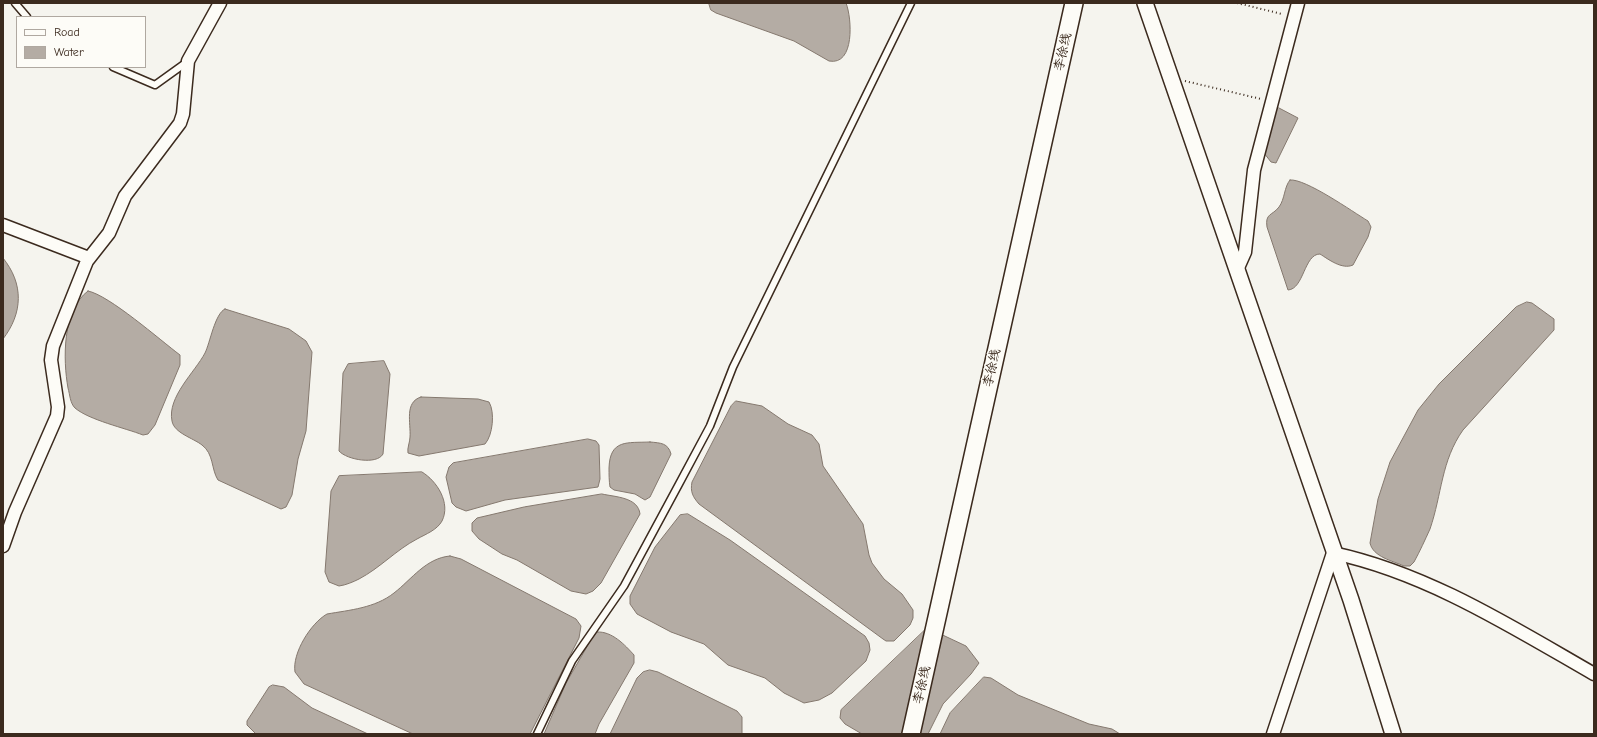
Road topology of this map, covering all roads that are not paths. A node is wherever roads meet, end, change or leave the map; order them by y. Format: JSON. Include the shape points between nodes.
{"nodes":[{"id":1,"x":14,"y":3,"type":"edge"},
{"id":2,"x":220,"y":3,"type":"edge"},
{"id":3,"x":911,"y":3,"type":"edge"},
{"id":4,"x":1074,"y":3,"type":"edge"},
{"id":5,"x":1145,"y":3,"type":"edge"},
{"id":6,"x":1298,"y":3,"type":"edge"},
{"id":7,"x":26,"y":16,"type":"edge"},
{"id":8,"x":188,"y":61,"type":"junction"},
{"id":9,"x":115,"y":68,"type":"edge"},
{"id":10,"x":3,"y":225,"type":"edge"},
{"id":11,"x":89,"y":258,"type":"junction"},
{"id":12,"x":1238,"y":270,"type":"junction"},
{"id":13,"x":3,"y":546,"type":"edge"},
{"id":14,"x":1333,"y":553,"type":"junction"},
{"id":15,"x":1594,"y":674,"type":"edge"},
{"id":16,"x":537,"y":734,"type":"edge"},
{"id":17,"x":911,"y":734,"type":"edge"},
{"id":18,"x":1273,"y":734,"type":"edge"},
{"id":19,"x":1393,"y":734,"type":"edge"}],
"edges":[{"from":1,"to":7,"type":"lane"},
{"from":2,"to":8,"type":"street"},
{"from":3,"to":16,"type":"lane","via":[[733,367],[710,426],[624,586],[572,661]]},
{"from":4,"to":17,"type":"main road","name":"李徐线"},
{"from":5,"to":12,"type":"street"},
{"from":6,"to":12,"type":"street","via":[[1254,170],[1245,252]]},
{"from":8,"to":9,"type":"lane","via":[[156,85]]},
{"from":8,"to":11,"type":"street","via":[[180,123],[124,196],[109,233]]},
{"from":10,"to":11,"type":"street"},
{"from":11,"to":13,"type":"street","via":[[53,346],[51,360],[58,407],[56,416]]},
{"from":12,"to":14,"type":"street"},
{"from":14,"to":15,"type":"street","via":[[1372,563],[1432,587]]},
{"from":14,"to":18,"type":"street"},
{"from":14,"to":19,"type":"street"}]}
